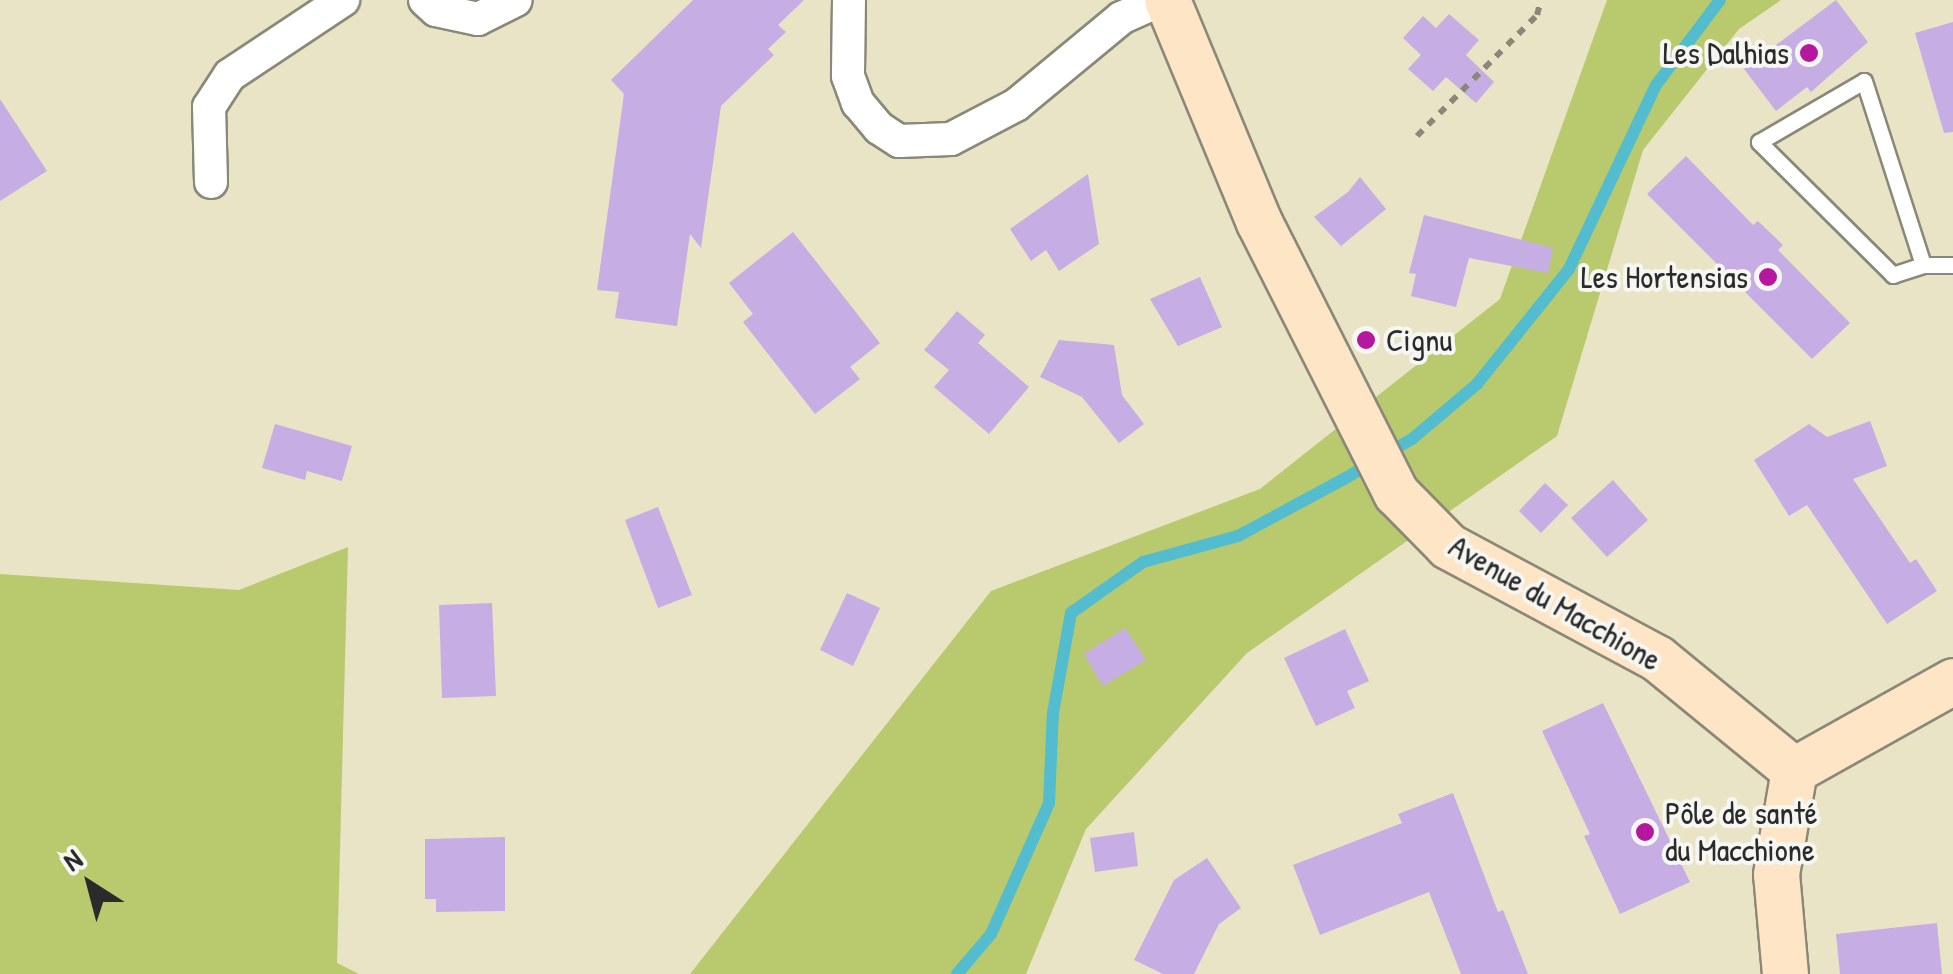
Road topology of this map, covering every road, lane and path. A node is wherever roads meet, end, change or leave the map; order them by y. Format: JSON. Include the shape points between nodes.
{"nodes":[{"id":1,"x":343,"y":0,"type":"edge"},
{"id":2,"x":425,"y":0,"type":"edge"},
{"id":3,"x":516,"y":0,"type":"edge"},
{"id":4,"x":850,"y":0,"type":"edge"},
{"id":5,"x":1164,"y":0,"type":"edge"},
{"id":6,"x":1541,"y":0,"type":"edge"},
{"id":7,"x":1416,"y":136,"type":"dead end"},
{"id":8,"x":212,"y":182,"type":"dead end"},
{"id":9,"x":1924,"y":265,"type":"junction"},
{"id":10,"x":1953,"y":265,"type":"edge"},
{"id":11,"x":1953,"y":681,"type":"edge"},
{"id":12,"x":1794,"y":770,"type":"junction"},
{"id":13,"x":1785,"y":974,"type":"edge"}],
"edges":[{"from":1,"to":8,"type":"street","via":[[230,76],[209,106]]},
{"from":2,"to":3,"type":"street","via":[[436,10],[478,19]]},
{"from":4,"to":5,"type":"street","via":[[848,76],[858,103],[898,141],[951,139],[1016,105],[1121,18]]},
{"from":5,"to":12,"type":"main road","name":"Avenue du Macchione","via":[[1258,222],[1396,493],[1448,546],[1657,658]]},
{"from":6,"to":7,"type":"path","via":[[1537,15]]},
{"from":9,"to":9,"type":"lane","via":[[1864,81],[1760,142],[1894,275]]},
{"from":9,"to":10,"type":"lane"},
{"from":11,"to":12,"type":"main road"},
{"from":12,"to":13,"type":"main road","via":[[1776,874]]}]}
